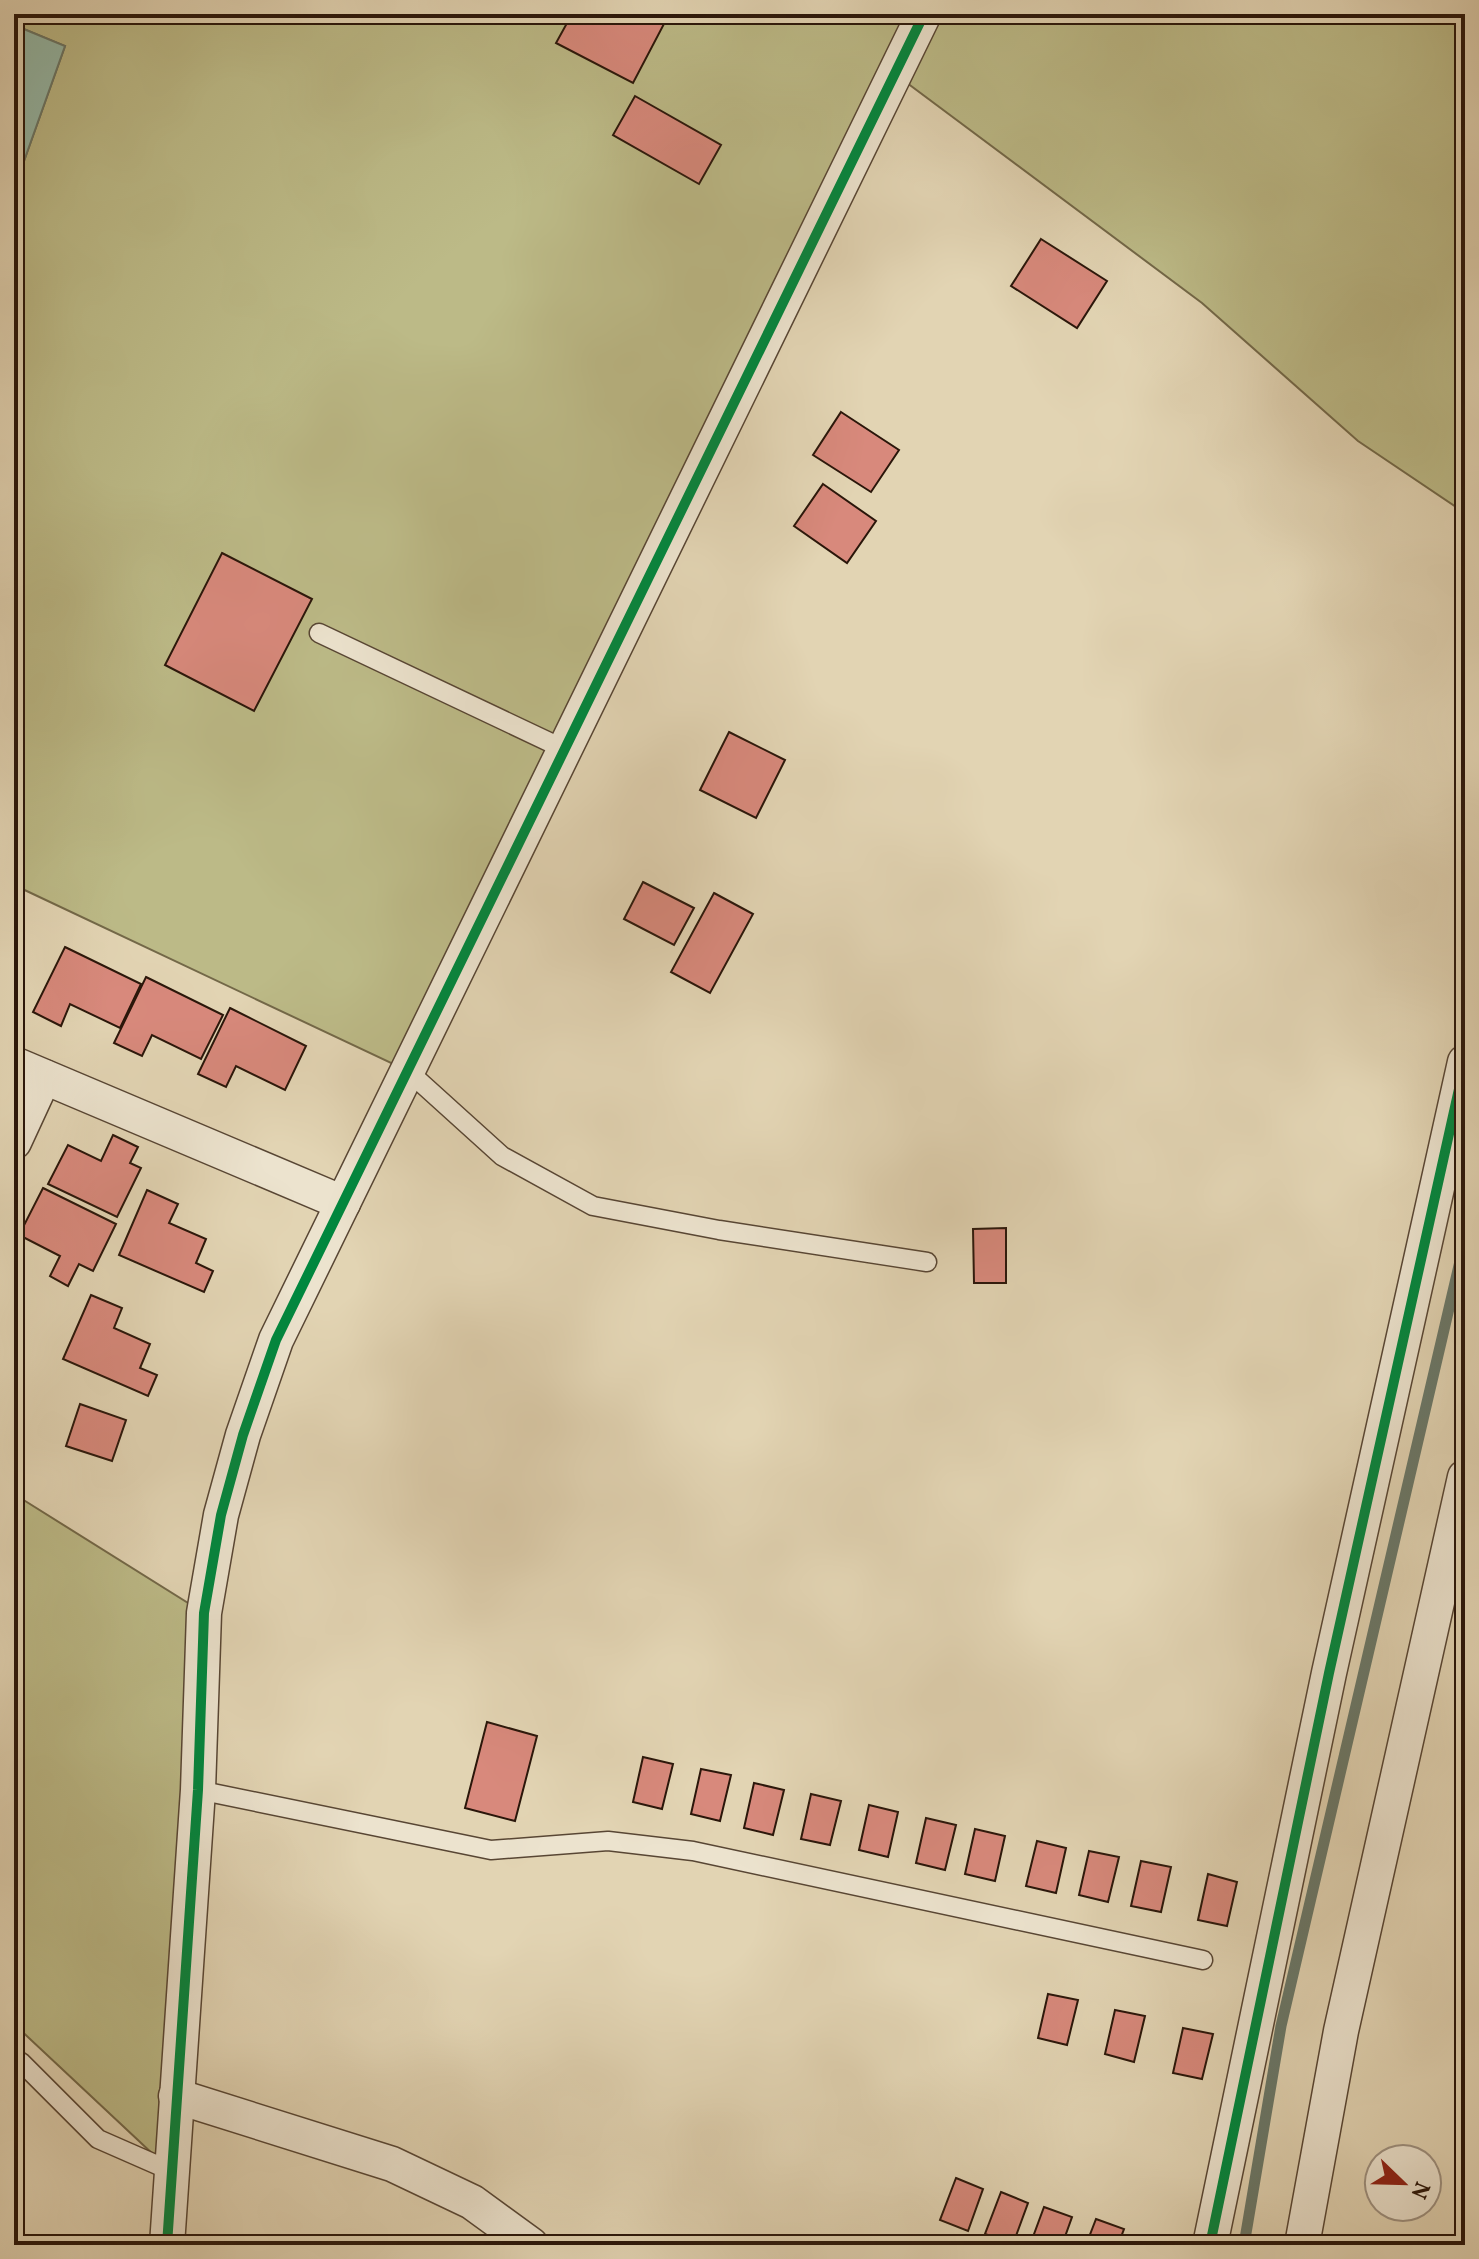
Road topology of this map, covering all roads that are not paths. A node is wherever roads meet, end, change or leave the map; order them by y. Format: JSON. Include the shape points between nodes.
{"nodes":[{"id":1,"x":924,"y":14,"type":"edge"},
{"id":2,"x":319,"y":633,"type":"dead end"},
{"id":3,"x":566,"y":750,"type":"junction"},
{"id":4,"x":1465,"y":1062,"type":"edge"},
{"id":5,"x":29,"y":1071,"type":"edge"},
{"id":6,"x":408,"y":1071,"type":"junction"},
{"id":7,"x":14,"y":1142,"type":"edge"},
{"id":8,"x":343,"y":1203,"type":"junction"},
{"id":9,"x":927,"y":1262,"type":"dead end"},
{"id":10,"x":1465,"y":1477,"type":"edge"},
{"id":11,"x":198,"y":1790,"type":"junction"},
{"id":12,"x":1203,"y":1960,"type":"dead end"},
{"id":13,"x":14,"y":2069,"type":"edge"},
{"id":14,"x":176,"y":2096,"type":"junction"},
{"id":15,"x":171,"y":2171,"type":"junction"},
{"id":16,"x":167,"y":2245,"type":"edge"},
{"id":17,"x":531,"y":2245,"type":"edge"},
{"id":18,"x":1210,"y":2245,"type":"edge"},
{"id":19,"x":1302,"y":2245,"type":"edge"}],
"edges":[{"from":1,"to":3,"type":"street"},
{"from":2,"to":3,"type":"lane"},
{"from":3,"to":6,"type":"street"},
{"from":4,"to":18,"type":"street"},
{"from":5,"to":7,"type":"street"},
{"from":5,"to":8,"type":"street"},
{"from":6,"to":8,"type":"street"},
{"from":6,"to":9,"type":"lane","via":[[502,1156],[593,1206]]},
{"from":8,"to":11,"type":"street","via":[[276,1340],[221,1515],[204,1613]]},
{"from":10,"to":19,"type":"street","via":[[1341,2031]]},
{"from":11,"to":12,"type":"lane","via":[[491,1850],[608,1841],[693,1851]]},
{"from":11,"to":14,"type":"street"},
{"from":13,"to":15,"type":"lane","via":[[21,2062],[98,2139]]},
{"from":14,"to":15,"type":"street"},
{"from":14,"to":17,"type":"street","via":[[404,2169],[472,2202]]},
{"from":15,"to":16,"type":"street"}]}
